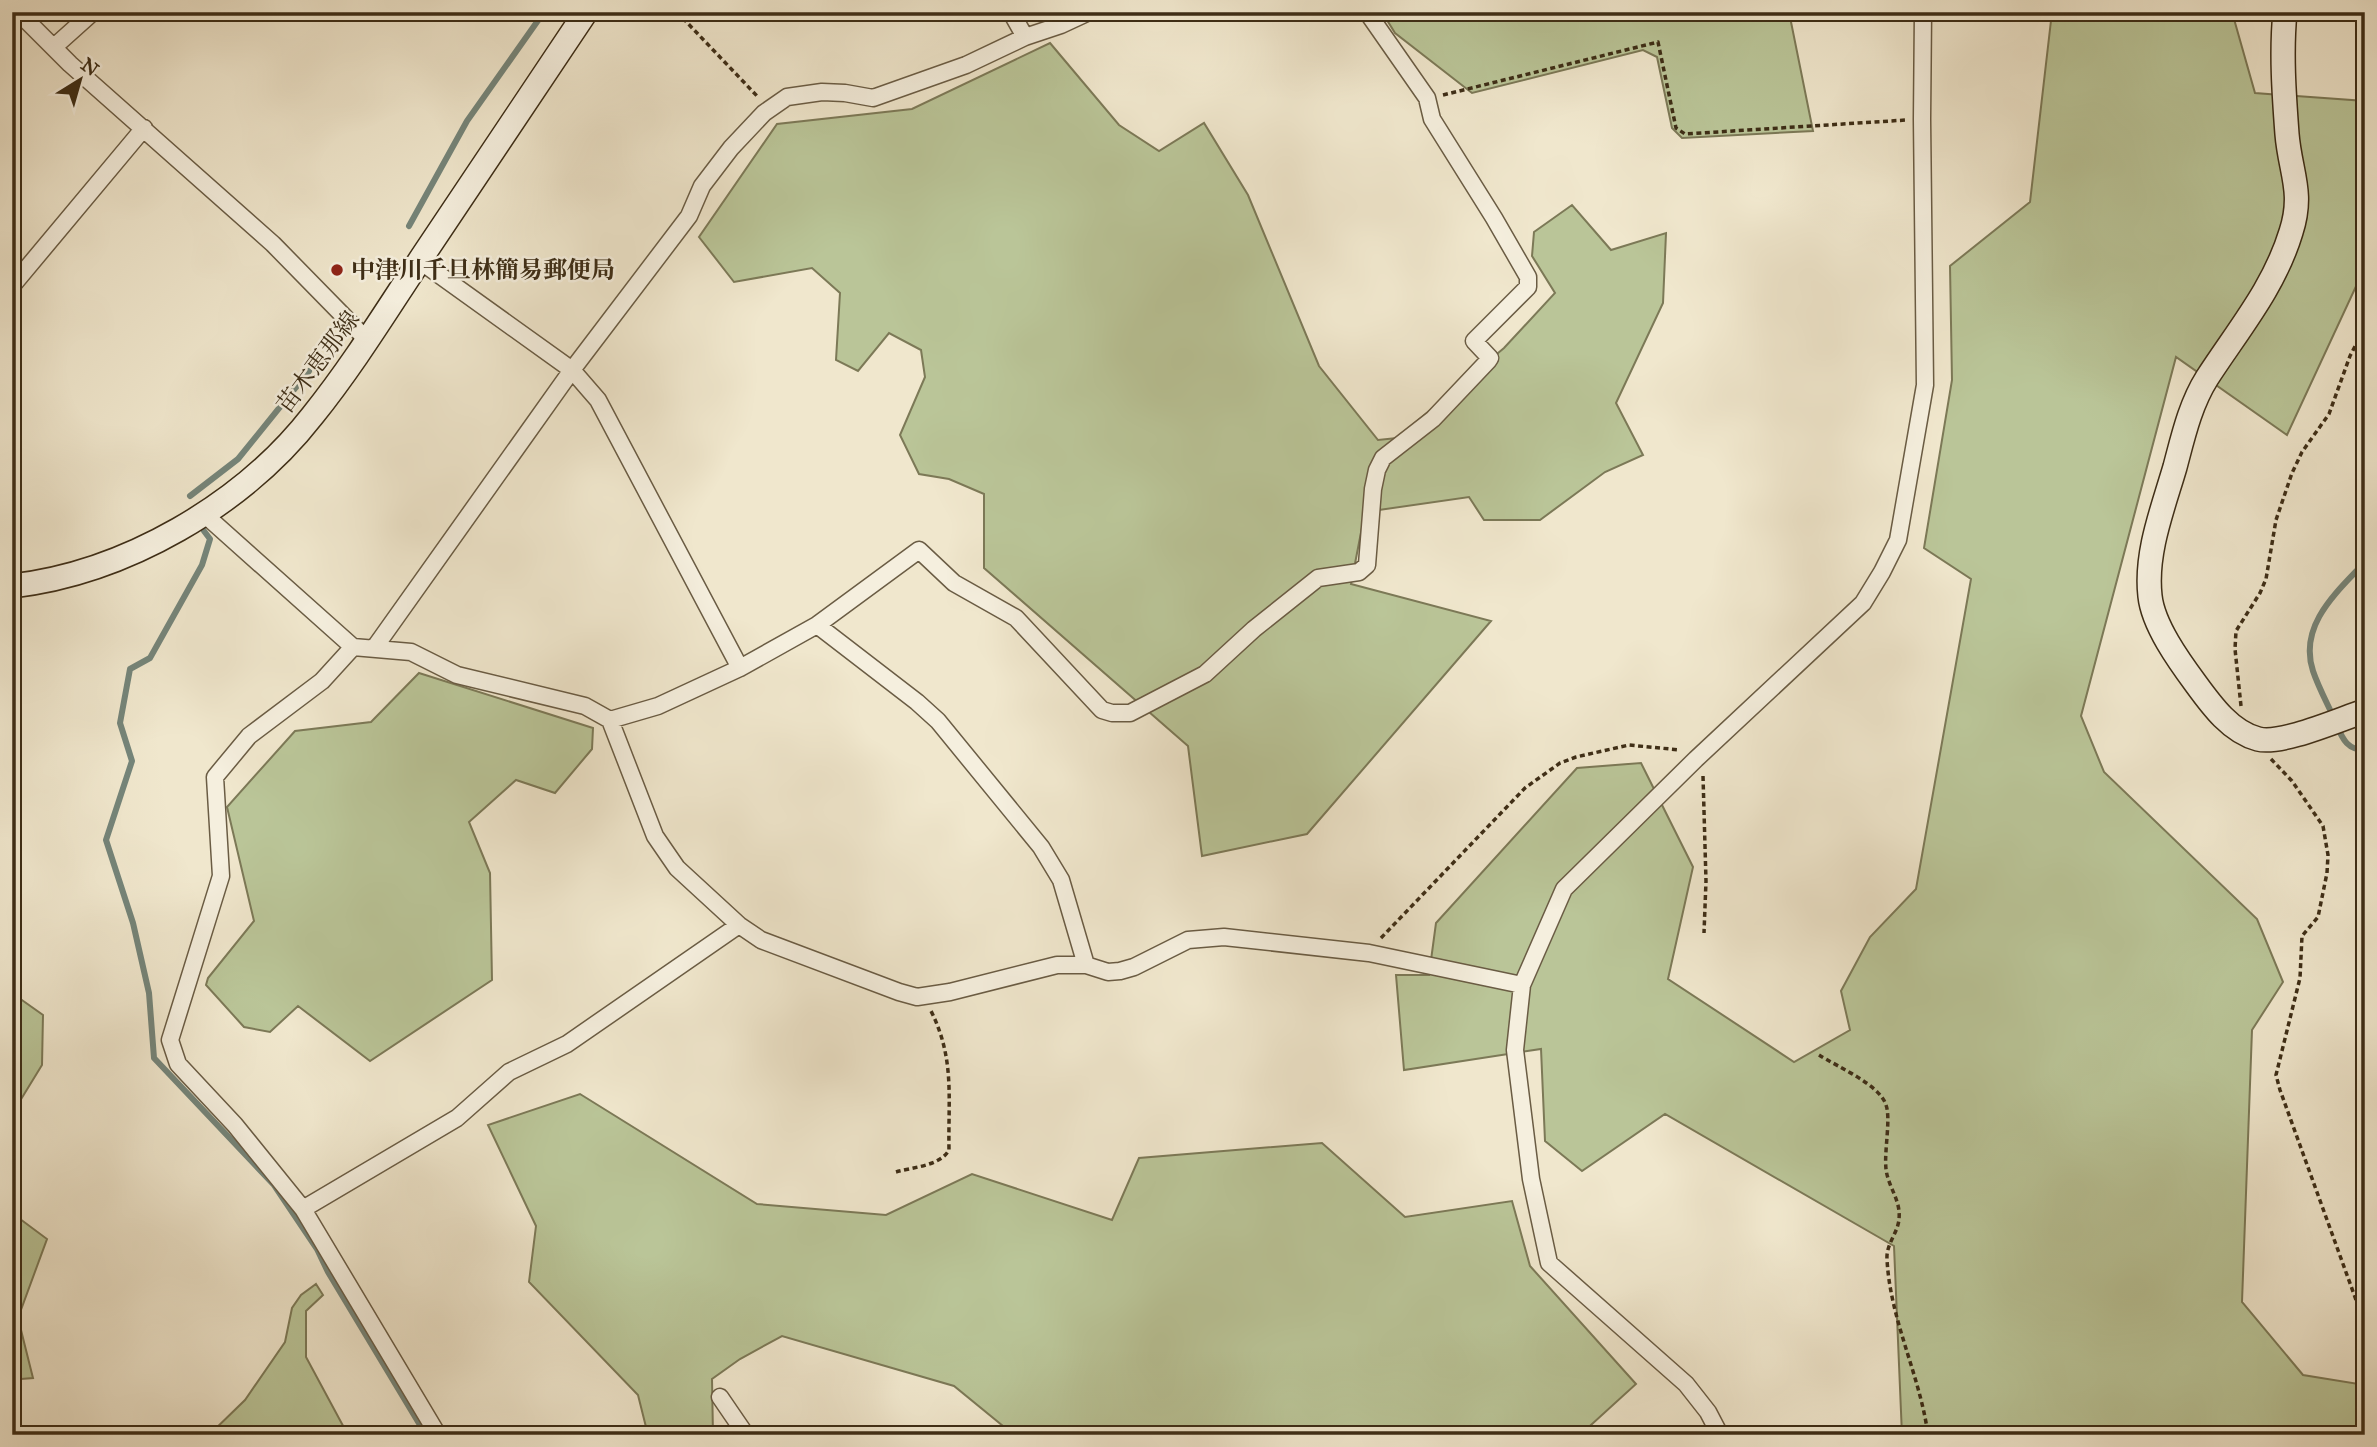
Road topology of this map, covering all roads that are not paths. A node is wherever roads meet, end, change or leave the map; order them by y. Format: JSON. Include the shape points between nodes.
{"nodes":[{"id":1,"x":18,"y":12,"type":"edge"},
{"id":2,"x":93,"y":12,"type":"edge"},
{"id":3,"x":586,"y":12,"type":"edge"},
{"id":4,"x":1011,"y":12,"type":"edge"},
{"id":5,"x":1089,"y":12,"type":"edge"},
{"id":6,"x":1367,"y":12,"type":"edge"},
{"id":7,"x":1923,"y":12,"type":"edge"},
{"id":8,"x":2285,"y":12,"type":"edge"},
{"id":9,"x":1025,"y":37,"type":"junction"},
{"id":10,"x":54,"y":47,"type":"junction"},
{"id":11,"x":144,"y":128,"type":"junction"},
{"id":12,"x":420,"y":261,"type":"junction"},
{"id":13,"x":12,"y":286,"type":"edge"},
{"id":14,"x":368,"y":341,"type":"junction"},
{"id":15,"x":572,"y":370,"type":"junction"},
{"id":16,"x":204,"y":514,"type":"junction"},
{"id":17,"x":12,"y":586,"type":"edge"},
{"id":18,"x":817,"y":625,"type":"junction"},
{"id":19,"x":353,"y":647,"type":"junction"},
{"id":20,"x":375,"y":647,"type":"junction"},
{"id":21,"x":740,"y":668,"type":"junction"},
{"id":22,"x":2365,"y":711,"type":"edge"},
{"id":23,"x":610,"y":720,"type":"junction"},
{"id":24,"x":740,"y":925,"type":"junction"},
{"id":25,"x":1086,"y":965,"type":"junction"},
{"id":26,"x":1522,"y":985,"type":"junction"},
{"id":27,"x":303,"y":1209,"type":"junction"},
{"id":28,"x":720,"y":1397,"type":"dead end"},
{"id":29,"x":438,"y":1435,"type":"edge"},
{"id":30,"x":746,"y":1435,"type":"edge"},
{"id":31,"x":1720,"y":1435,"type":"edge"}],
"edges":[{"from":1,"to":10,"type":"street"},
{"from":2,"to":10,"type":"street"},
{"from":3,"to":12,"type":"street","name":"苗木恵那線"},
{"from":4,"to":9,"type":"street"},
{"from":5,"to":9,"type":"street"},
{"from":6,"to":18,"type":"street","via":[[1427,98],[1433,119],[1528,277],[1528,287],[1474,341],[1488,361],[1433,419],[1383,458],[1373,489],[1364,569],[1318,578],[1205,674],[1121,714],[1102,710],[1016,618],[954,583],[919,550]]},
{"from":7,"to":26,"type":"street","via":[[1925,385],[1898,540],[1863,603],[1564,889]]},
{"from":8,"to":22,"type":"street","via":[[2287,136],[2298,195],[2291,232],[2262,298],[2206,380],[2190,414],[2158,526],[2150,566],[2150,598],[2162,632],[2214,709],[2266,737]]},
{"from":9,"to":15,"type":"street","via":[[966,65],[873,98],[822,92],[787,97],[768,110],[709,176],[689,216]]},
{"from":10,"to":11,"type":"street"},
{"from":11,"to":13,"type":"street"},
{"from":11,"to":14,"type":"street","via":[[273,244]]},
{"from":12,"to":14,"type":"street","name":"苗木恵那線"},
{"from":12,"to":15,"type":"street"},
{"from":14,"to":16,"type":"street","name":"苗木恵那線","via":[[285,447]]},
{"from":15,"to":20,"type":"street"},
{"from":15,"to":21,"type":"street","via":[[598,400]]},
{"from":16,"to":17,"type":"street","name":"苗木恵那線","via":[[123,558],[47,582]]},
{"from":16,"to":19,"type":"street"},
{"from":18,"to":21,"type":"street"},
{"from":18,"to":25,"type":"street","via":[[938,721],[1041,847],[1060,880]]},
{"from":19,"to":20,"type":"street"},
{"from":19,"to":27,"type":"street","via":[[322,681],[250,736],[215,776],[221,876],[170,1040],[178,1064]]},
{"from":20,"to":23,"type":"street","via":[[411,652],[457,674],[585,706]]},
{"from":21,"to":23,"type":"street","via":[[658,706]]},
{"from":23,"to":24,"type":"street","via":[[655,836],[677,867]]},
{"from":24,"to":25,"type":"street","via":[[761,940],[917,997],[1057,965]]},
{"from":24,"to":27,"type":"street","via":[[567,1044],[509,1072],[457,1118]]},
{"from":25,"to":26,"type":"street","via":[[1120,971],[1188,940],[1224,937],[1369,953]]},
{"from":26,"to":31,"type":"street","via":[[1515,1050],[1531,1180],[1549,1263],[1686,1384]]},
{"from":27,"to":29,"type":"street"},
{"from":28,"to":30,"type":"street"}]}
